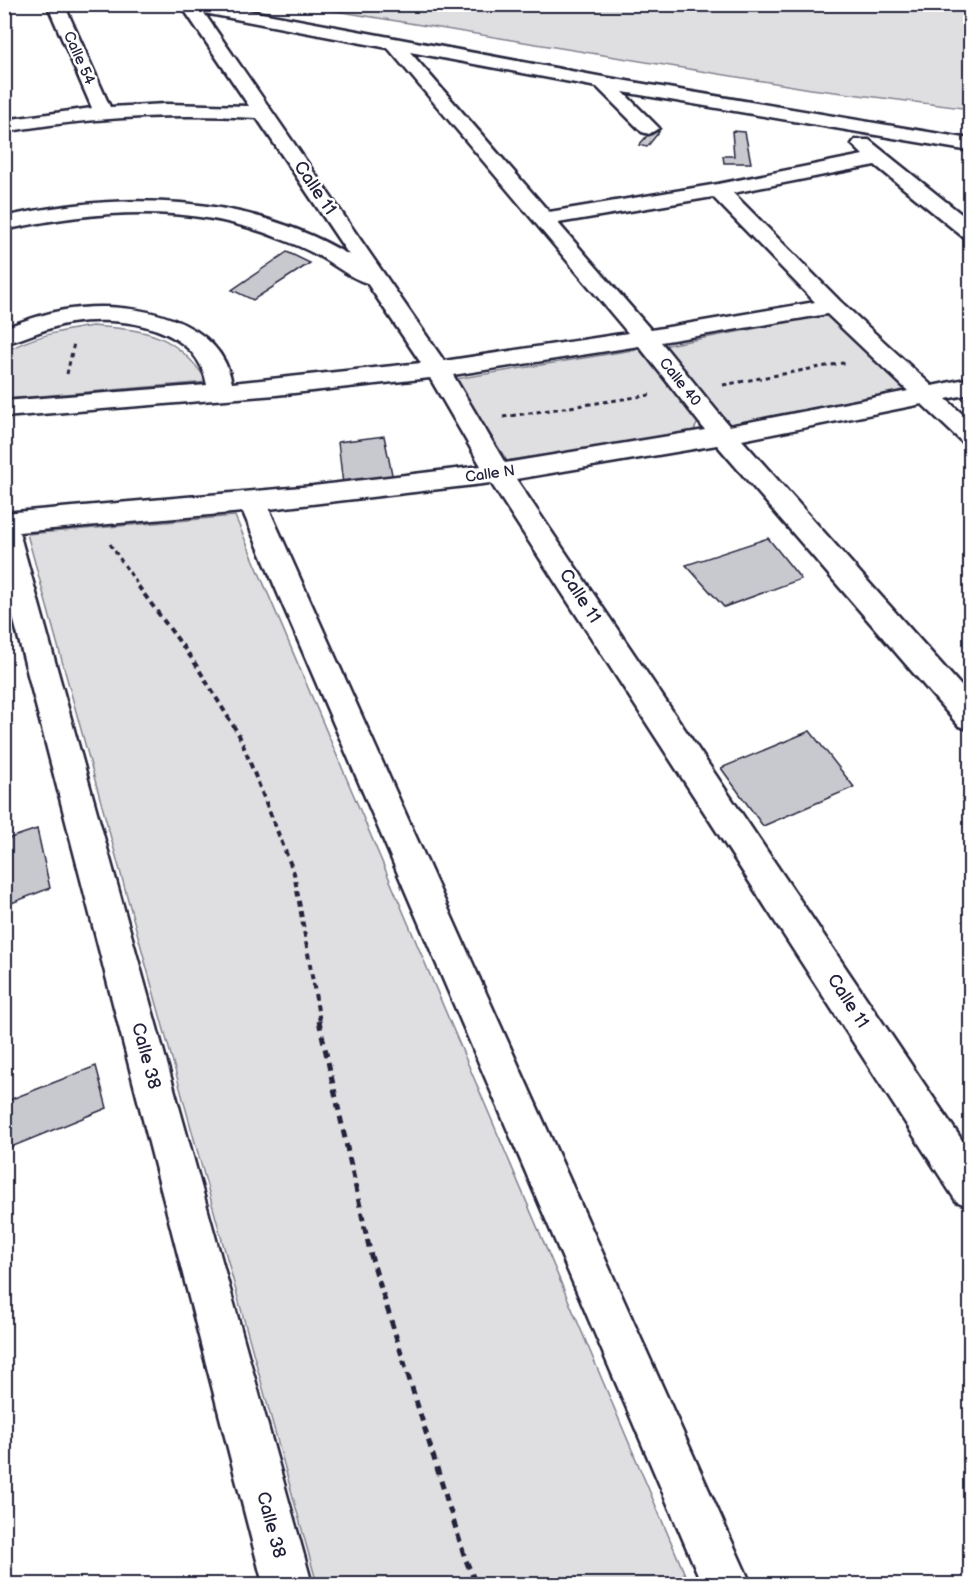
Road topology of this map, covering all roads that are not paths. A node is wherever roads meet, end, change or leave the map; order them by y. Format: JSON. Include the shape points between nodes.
{"nodes":[{"id":1,"x":55,"y":4,"type":"edge"},
{"id":2,"x":189,"y":5,"type":"edge"},
{"id":3,"x":393,"y":43,"type":"junction"},
{"id":4,"x":603,"y":83,"type":"junction"},
{"id":5,"x":103,"y":112,"type":"junction"},
{"id":6,"x":264,"y":113,"type":"junction"},
{"id":7,"x":837,"y":124,"type":"junction"},
{"id":8,"x":4,"y":126,"type":"edge"},
{"id":9,"x":649,"y":128,"type":"dead end"},
{"id":10,"x":970,"y":145,"type":"edge"},
{"id":11,"x":879,"y":158,"type":"junction"},
{"id":12,"x":718,"y":190,"type":"junction"},
{"id":13,"x":543,"y":219,"type":"junction"},
{"id":14,"x":4,"y":224,"type":"edge"},
{"id":15,"x":970,"y":231,"type":"edge"},
{"id":16,"x":381,"y":286,"type":"junction"},
{"id":17,"x":832,"y":306,"type":"junction"},
{"id":18,"x":4,"y":337,"type":"edge"},
{"id":19,"x":645,"y":338,"type":"junction"},
{"id":20,"x":437,"y":369,"type":"junction"},
{"id":21,"x":970,"y":386,"type":"edge"},
{"id":22,"x":221,"y":392,"type":"junction"},
{"id":23,"x":927,"y":395,"type":"junction"},
{"id":24,"x":4,"y":409,"type":"edge"},
{"id":25,"x":723,"y":435,"type":"junction"},
{"id":26,"x":970,"y":435,"type":"edge"},
{"id":27,"x":498,"y":473,"type":"junction"},
{"id":28,"x":253,"y":502,"type":"junction"},
{"id":29,"x":4,"y":525,"type":"edge"},
{"id":30,"x":970,"y":717,"type":"edge"},
{"id":31,"x":970,"y":1187,"type":"edge"},
{"id":32,"x":287,"y":1584,"type":"edge"},
{"id":33,"x":727,"y":1584,"type":"edge"}],
"edges":[{"from":1,"to":5,"type":"street","name":"Calle 54"},
{"from":2,"to":3,"type":"street"},
{"from":2,"to":6,"type":"street","name":"Calle 11"},
{"from":3,"to":4,"type":"street"},
{"from":3,"to":13,"type":"street","name":"Calle 40"},
{"from":4,"to":7,"type":"street"},
{"from":4,"to":9,"type":"street"},
{"from":5,"to":6,"type":"street","via":[[191,108]]},
{"from":5,"to":8,"type":"street"},
{"from":6,"to":16,"type":"street","name":"Calle 11"},
{"from":7,"to":10,"type":"street"},
{"from":7,"to":11,"type":"street"},
{"from":11,"to":12,"type":"street"},
{"from":11,"to":15,"type":"street"},
{"from":12,"to":13,"type":"street"},
{"from":12,"to":17,"type":"street"},
{"from":13,"to":19,"type":"street","name":"Calle 40"},
{"from":14,"to":16,"type":"street","via":[[113,207],[167,206],[218,213],[271,226],[315,243]]},
{"from":16,"to":20,"type":"street","name":"Calle 11"},
{"from":17,"to":19,"type":"street"},
{"from":17,"to":23,"type":"street"},
{"from":18,"to":22,"type":"street","via":[[80,315],[131,316],[167,326],[193,340],[214,362]]},
{"from":19,"to":20,"type":"street"},
{"from":19,"to":25,"type":"street","name":"Calle 40"},
{"from":20,"to":22,"type":"street"},
{"from":20,"to":27,"type":"street","name":"Calle 11"},
{"from":21,"to":23,"type":"street","name":"Calle N"},
{"from":22,"to":24,"type":"street"},
{"from":23,"to":25,"type":"street","name":"Calle N"},
{"from":23,"to":26,"type":"street"},
{"from":25,"to":27,"type":"street","name":"Calle N"},
{"from":25,"to":30,"type":"street","name":"Calle 40"},
{"from":27,"to":28,"type":"street","name":"Calle N"},
{"from":27,"to":31,"type":"street","name":"Calle 11"},
{"from":28,"to":29,"type":"street","name":"Calle N"},
{"from":28,"to":33,"type":"street"},
{"from":29,"to":32,"type":"street","name":"Calle 38"}]}
